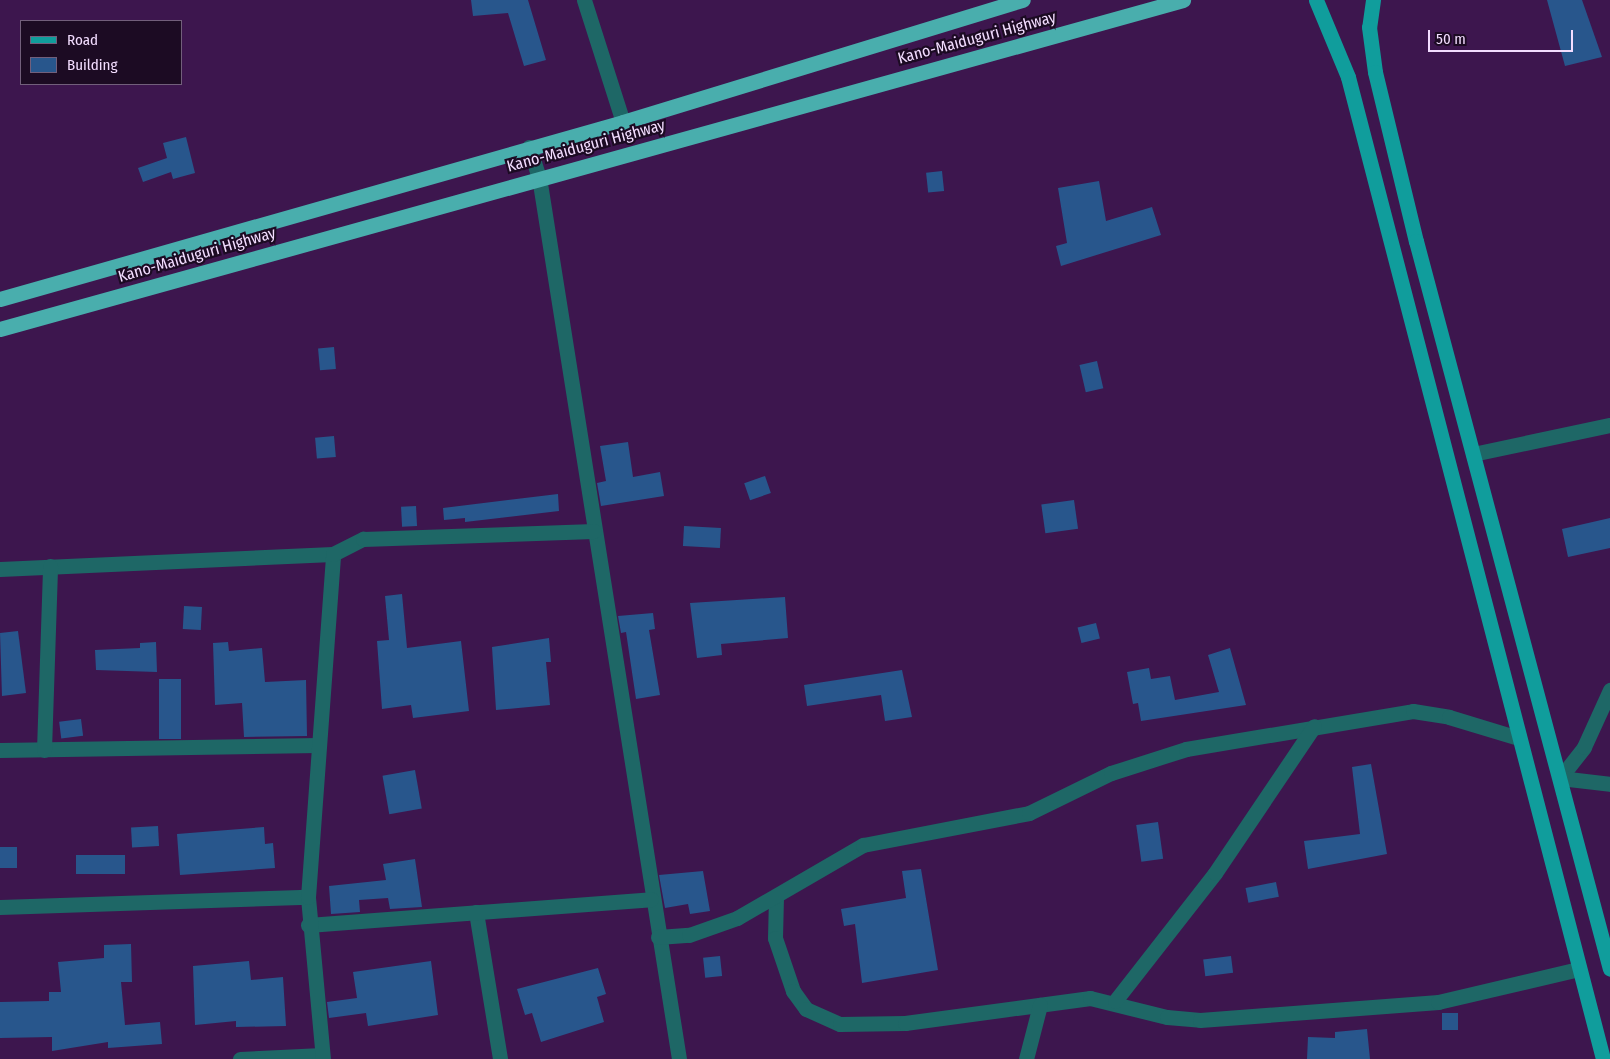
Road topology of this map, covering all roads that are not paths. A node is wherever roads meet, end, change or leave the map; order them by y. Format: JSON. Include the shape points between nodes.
{"nodes":[{"id":1,"x":584,"y":0,"type":"edge"},
{"id":2,"x":1023,"y":0,"type":"edge"},
{"id":3,"x":1184,"y":0,"type":"edge"},
{"id":4,"x":1316,"y":0,"type":"edge"},
{"id":5,"x":1373,"y":0,"type":"edge"},
{"id":6,"x":623,"y":122,"type":"junction"},
{"id":7,"x":529,"y":147,"type":"junction"},
{"id":8,"x":539,"y":177,"type":"junction"},
{"id":9,"x":0,"y":299,"type":"edge"},
{"id":10,"x":0,"y":329,"type":"edge"},
{"id":11,"x":1610,"y":425,"type":"edge"},
{"id":12,"x":1473,"y":454,"type":"junction"},
{"id":13,"x":594,"y":531,"type":"junction"},
{"id":14,"x":333,"y":554,"type":"junction"},
{"id":15,"x":50,"y":566,"type":"junction"},
{"id":16,"x":0,"y":569,"type":"edge"},
{"id":17,"x":1610,"y":690,"type":"edge"},
{"id":18,"x":1314,"y":726,"type":"junction"},
{"id":19,"x":1518,"y":738,"type":"junction"},
{"id":20,"x":318,"y":745,"type":"junction"},
{"id":21,"x":0,"y":750,"type":"edge"},
{"id":22,"x":44,"y":750,"type":"junction"},
{"id":23,"x":1560,"y":778,"type":"junction"},
{"id":24,"x":1610,"y":784,"type":"edge"},
{"id":25,"x":308,"y":897,"type":"junction"},
{"id":26,"x":776,"y":897,"type":"junction"},
{"id":27,"x":651,"y":899,"type":"junction"},
{"id":28,"x":0,"y":907,"type":"edge"},
{"id":29,"x":476,"y":912,"type":"junction"},
{"id":30,"x":308,"y":925,"type":"junction"},
{"id":31,"x":658,"y":938,"type":"junction"},
{"id":32,"x":1579,"y":969,"type":"junction"},
{"id":33,"x":1610,"y":969,"type":"edge"},
{"id":34,"x":1115,"y":1001,"type":"junction"},
{"id":35,"x":1040,"y":1005,"type":"junction"},
{"id":36,"x":323,"y":1057,"type":"edge"},
{"id":37,"x":240,"y":1059,"type":"edge"},
{"id":38,"x":500,"y":1059,"type":"edge"},
{"id":39,"x":679,"y":1059,"type":"edge"},
{"id":40,"x":1026,"y":1059,"type":"edge"},
{"id":41,"x":1603,"y":1059,"type":"edge"}],
"edges":[{"from":1,"to":6,"type":"street"},
{"from":2,"to":6,"type":"highway","name":"Kano-Maiduguri Highway"},
{"from":3,"to":8,"type":"highway","name":"Kano-Maiduguri Highway"},
{"from":4,"to":19,"type":"main road","via":[[1348,77]]},
{"from":5,"to":12,"type":"main road","via":[[1369,27],[1375,72]]},
{"from":6,"to":7,"type":"highway","name":"Kano-Maiduguri Highway"},
{"from":7,"to":8,"type":"street"},
{"from":7,"to":9,"type":"highway","name":"Kano-Maiduguri Highway"},
{"from":8,"to":10,"type":"highway","name":"Kano-Maiduguri Highway"},
{"from":8,"to":13,"type":"street"},
{"from":11,"to":12,"type":"street"},
{"from":12,"to":23,"type":"main road"},
{"from":13,"to":14,"type":"street","via":[[363,539]]},
{"from":13,"to":27,"type":"street"},
{"from":14,"to":15,"type":"street"},
{"from":14,"to":20,"type":"street"},
{"from":15,"to":16,"type":"street"},
{"from":15,"to":22,"type":"street"},
{"from":17,"to":23,"type":"street","via":[[1584,747]]},
{"from":18,"to":19,"type":"street","via":[[1430,712]]},
{"from":18,"to":26,"type":"street","via":[[1186,749],[1141,762],[1029,813],[870,843]]},
{"from":18,"to":34,"type":"street","via":[[1215,873]]},
{"from":19,"to":32,"type":"main road"},
{"from":20,"to":22,"type":"street"},
{"from":20,"to":25,"type":"street"},
{"from":21,"to":22,"type":"street"},
{"from":23,"to":24,"type":"street"},
{"from":23,"to":33,"type":"main road"},
{"from":25,"to":28,"type":"street"},
{"from":25,"to":30,"type":"street"},
{"from":26,"to":31,"type":"street","via":[[712,929]]},
{"from":26,"to":35,"type":"street","via":[[775,938],[781,966],[806,1009],[820,1018],[840,1024],[904,1023]]},
{"from":27,"to":29,"type":"street"},
{"from":27,"to":31,"type":"street"},
{"from":29,"to":30,"type":"street"},
{"from":29,"to":38,"type":"street"},
{"from":30,"to":36,"type":"street"},
{"from":31,"to":39,"type":"street"},
{"from":32,"to":34,"type":"street","via":[[1438,1002],[1200,1020],[1167,1017]]},
{"from":32,"to":41,"type":"main road"},
{"from":34,"to":35,"type":"street","via":[[1090,998]]},
{"from":35,"to":40,"type":"street"},
{"from":36,"to":37,"type":"street"}]}
